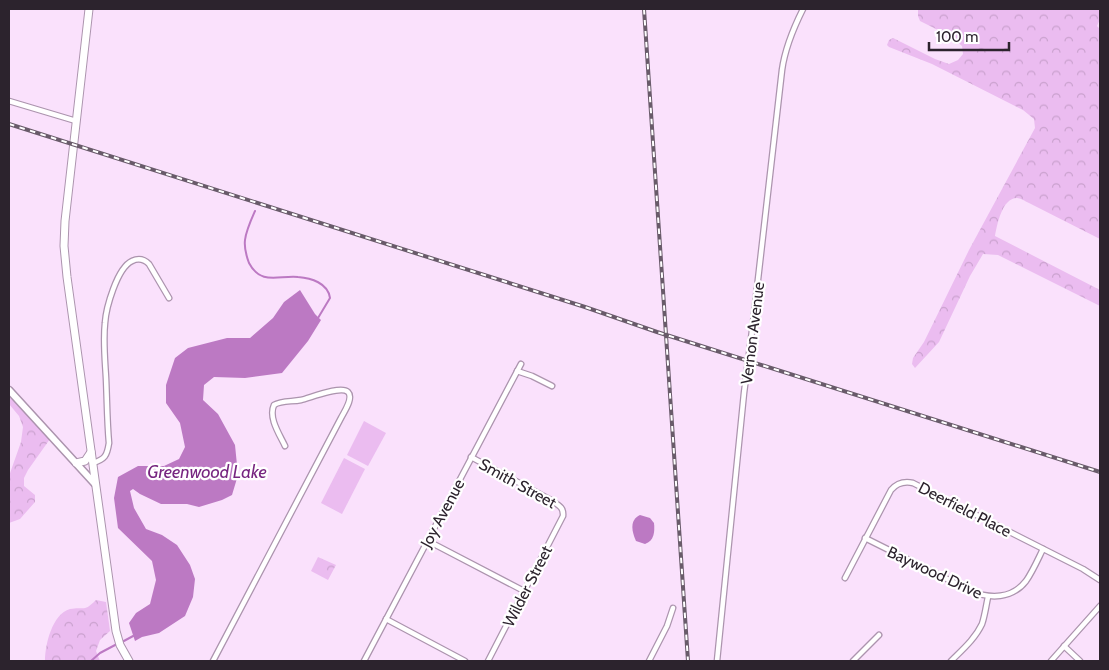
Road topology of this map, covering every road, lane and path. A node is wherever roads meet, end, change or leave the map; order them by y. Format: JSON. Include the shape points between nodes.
{"nodes":[{"id":1,"x":89,"y":9,"type":"edge"},
{"id":2,"x":803,"y":9,"type":"edge"},
{"id":3,"x":9,"y":101,"type":"edge"},
{"id":4,"x":76,"y":122,"type":"junction"},
{"id":5,"x":169,"y":298,"type":"dead end"},
{"id":6,"x":521,"y":364,"type":"dead end"},
{"id":7,"x":517,"y":371,"type":"junction"},
{"id":8,"x":552,"y":386,"type":"dead end"},
{"id":9,"x":9,"y":390,"type":"edge"},
{"id":10,"x":285,"y":446,"type":"dead end"},
{"id":11,"x":91,"y":452,"type":"junction"},
{"id":12,"x":471,"y":458,"type":"junction"},
{"id":13,"x":76,"y":462,"type":"junction"},
{"id":14,"x":93,"y":463,"type":"junction"},
{"id":15,"x":95,"y":484,"type":"junction"},
{"id":16,"x":563,"y":511,"type":"joint"},
{"id":17,"x":865,"y":538,"type":"junction"},
{"id":18,"x":428,"y":540,"type":"junction"},
{"id":19,"x":1044,"y":548,"type":"junction"},
{"id":20,"x":844,"y":578,"type":"dead end"},
{"id":21,"x":1100,"y":580,"type":"edge"},
{"id":22,"x":524,"y":591,"type":"junction"},
{"id":23,"x":988,"y":597,"type":"junction"},
{"id":24,"x":1100,"y":606,"type":"edge"},
{"id":25,"x":673,"y":608,"type":"dead end"},
{"id":26,"x":386,"y":619,"type":"junction"},
{"id":27,"x":879,"y":635,"type":"dead end"},
{"id":28,"x":1064,"y":646,"type":"junction"},
{"id":29,"x":128,"y":661,"type":"edge"},
{"id":30,"x":213,"y":661,"type":"edge"},
{"id":31,"x":364,"y":661,"type":"edge"},
{"id":32,"x":465,"y":661,"type":"edge"},
{"id":33,"x":488,"y":661,"type":"edge"},
{"id":34,"x":649,"y":661,"type":"edge"},
{"id":35,"x":718,"y":661,"type":"edge"},
{"id":36,"x":853,"y":661,"type":"edge"},
{"id":37,"x":951,"y":661,"type":"edge"},
{"id":38,"x":1051,"y":661,"type":"edge"},
{"id":39,"x":1080,"y":661,"type":"edge"}],
"edges":[{"from":1,"to":4,"type":"main road"},
{"from":2,"to":35,"type":"street","name":"Vernon Avenue","via":[[783,59],[744,392]]},
{"from":3,"to":4,"type":"street"},
{"from":4,"to":11,"type":"main road","via":[[64,246]]},
{"from":5,"to":14,"type":"street","via":[[147,261],[132,261],[121,271],[105,324],[109,443],[104,458]]},
{"from":6,"to":7,"type":"street","name":"Joy Avenue"},
{"from":7,"to":8,"type":"street"},
{"from":7,"to":12,"type":"street","name":"Joy Avenue"},
{"from":9,"to":13,"type":"street"},
{"from":10,"to":30,"type":"street","via":[[272,414],[274,405],[338,390],[349,393],[341,418]]},
{"from":11,"to":13,"type":"main road","via":[[85,461]]},
{"from":11,"to":14,"type":"main road"},
{"from":12,"to":16,"type":"street","name":"Smith Street","via":[[551,500]]},
{"from":12,"to":18,"type":"street","name":"Joy Avenue"},
{"from":13,"to":15,"type":"street"},
{"from":14,"to":15,"type":"main road"},
{"from":15,"to":29,"type":"main road","via":[[116,631]]},
{"from":16,"to":22,"type":"street","name":"Wilder Street"},
{"from":17,"to":19,"type":"street","name":"Deerfield Place","via":[[892,488],[908,482]]},
{"from":17,"to":20,"type":"street","name":"Deerfield Place"},
{"from":17,"to":23,"type":"street","name":"Baywood Drive"},
{"from":18,"to":22,"type":"street"},
{"from":18,"to":26,"type":"street","name":"Joy Avenue"},
{"from":19,"to":21,"type":"street","name":"Deerfield Place"},
{"from":19,"to":23,"type":"street","name":"Baywood Drive","via":[[1021,586],[1008,594]]},
{"from":22,"to":33,"type":"street","name":"Wilder Street"},
{"from":23,"to":37,"type":"street","via":[[978,631]]},
{"from":24,"to":28,"type":"street"},
{"from":25,"to":34,"type":"street"},
{"from":26,"to":31,"type":"street","name":"Joy Avenue"},
{"from":26,"to":32,"type":"street"},
{"from":27,"to":36,"type":"street"},
{"from":28,"to":38,"type":"street"},
{"from":28,"to":39,"type":"street"}]}
